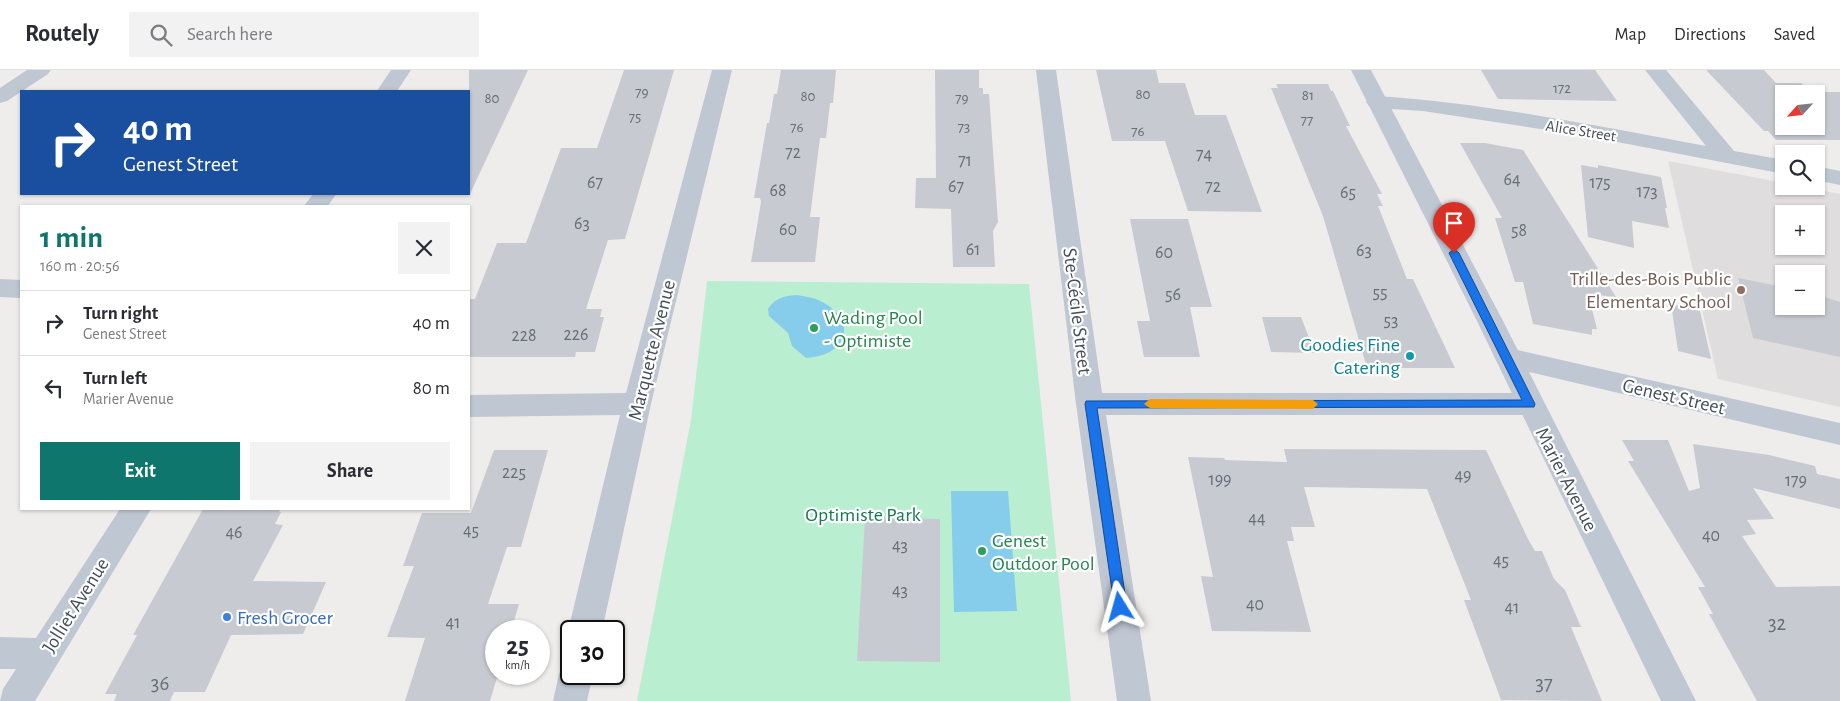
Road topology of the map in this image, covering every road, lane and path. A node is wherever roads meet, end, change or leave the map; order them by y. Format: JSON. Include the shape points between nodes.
{"nodes":[{"id":1,"x":41,"y":70,"type":"edge"},
{"id":2,"x":401,"y":70,"type":"edge"},
{"id":3,"x":722,"y":70,"type":"edge"},
{"id":4,"x":1046,"y":70,"type":"edge"},
{"id":5,"x":1361,"y":70,"type":"edge"},
{"id":6,"x":1655,"y":70,"type":"edge"},
{"id":7,"x":388,"y":90,"type":"edge"},
{"id":8,"x":0,"y":97,"type":"edge"},
{"id":9,"x":1376,"y":102,"type":"junction"},
{"id":10,"x":1727,"y":157,"type":"junction"},
{"id":11,"x":1775,"y":165,"type":"edge"},
{"id":12,"x":1825,"y":175,"type":"edge"},
{"id":13,"x":1840,"y":178,"type":"edge"},
{"id":14,"x":0,"y":288,"type":"edge"},
{"id":15,"x":20,"y":289,"type":"edge"},
{"id":16,"x":1508,"y":358,"type":"junction"},
{"id":17,"x":637,"y":404,"type":"junction"},
{"id":18,"x":1090,"y":404,"type":"junction"},
{"id":19,"x":1530,"y":404,"type":"junction"},
{"id":20,"x":470,"y":406,"type":"edge"},
{"id":21,"x":1840,"y":434,"type":"edge"},
{"id":22,"x":135,"y":510,"type":"edge"},
{"id":23,"x":588,"y":620,"type":"edge"},
{"id":24,"x":0,"y":653,"type":"edge"},
{"id":25,"x":44,"y":654,"type":"junction"},
{"id":26,"x":574,"y":685,"type":"edge"},
{"id":27,"x":15,"y":701,"type":"edge"},
{"id":28,"x":570,"y":701,"type":"edge"},
{"id":29,"x":1134,"y":701,"type":"edge"},
{"id":30,"x":1679,"y":701,"type":"edge"}],
"edges":[{"from":1,"to":8,"type":"street"},
{"from":2,"to":7,"type":"street"},
{"from":3,"to":17,"type":"street","name":"Marquette Avenue"},
{"from":4,"to":18,"type":"street","name":"Ste-Cécile Street"},
{"from":5,"to":9,"type":"street","name":"Marier Avenue"},
{"from":6,"to":10,"type":"street"},
{"from":9,"to":10,"type":"street","name":"Alice Street","via":[[1423,105],[1586,130]]},
{"from":9,"to":16,"type":"street","name":"Marier Avenue"},
{"from":10,"to":11,"type":"street","name":"Alice Street"},
{"from":12,"to":13,"type":"street"},
{"from":14,"to":15,"type":"street"},
{"from":16,"to":19,"type":"street","name":"Marier Avenue"},
{"from":16,"to":21,"type":"street","name":"Genest Street"},
{"from":17,"to":20,"type":"street"},
{"from":17,"to":23,"type":"street","name":"Marquette Avenue"},
{"from":18,"to":19,"type":"street"},
{"from":18,"to":29,"type":"street","name":"Ste-Cécile Street"},
{"from":19,"to":30,"type":"street","name":"Marier Avenue"},
{"from":22,"to":25,"type":"street","name":"Jolliet Avenue"},
{"from":24,"to":25,"type":"street"},
{"from":25,"to":27,"type":"street","name":"Jolliet Avenue"},
{"from":26,"to":28,"type":"street"}]}
